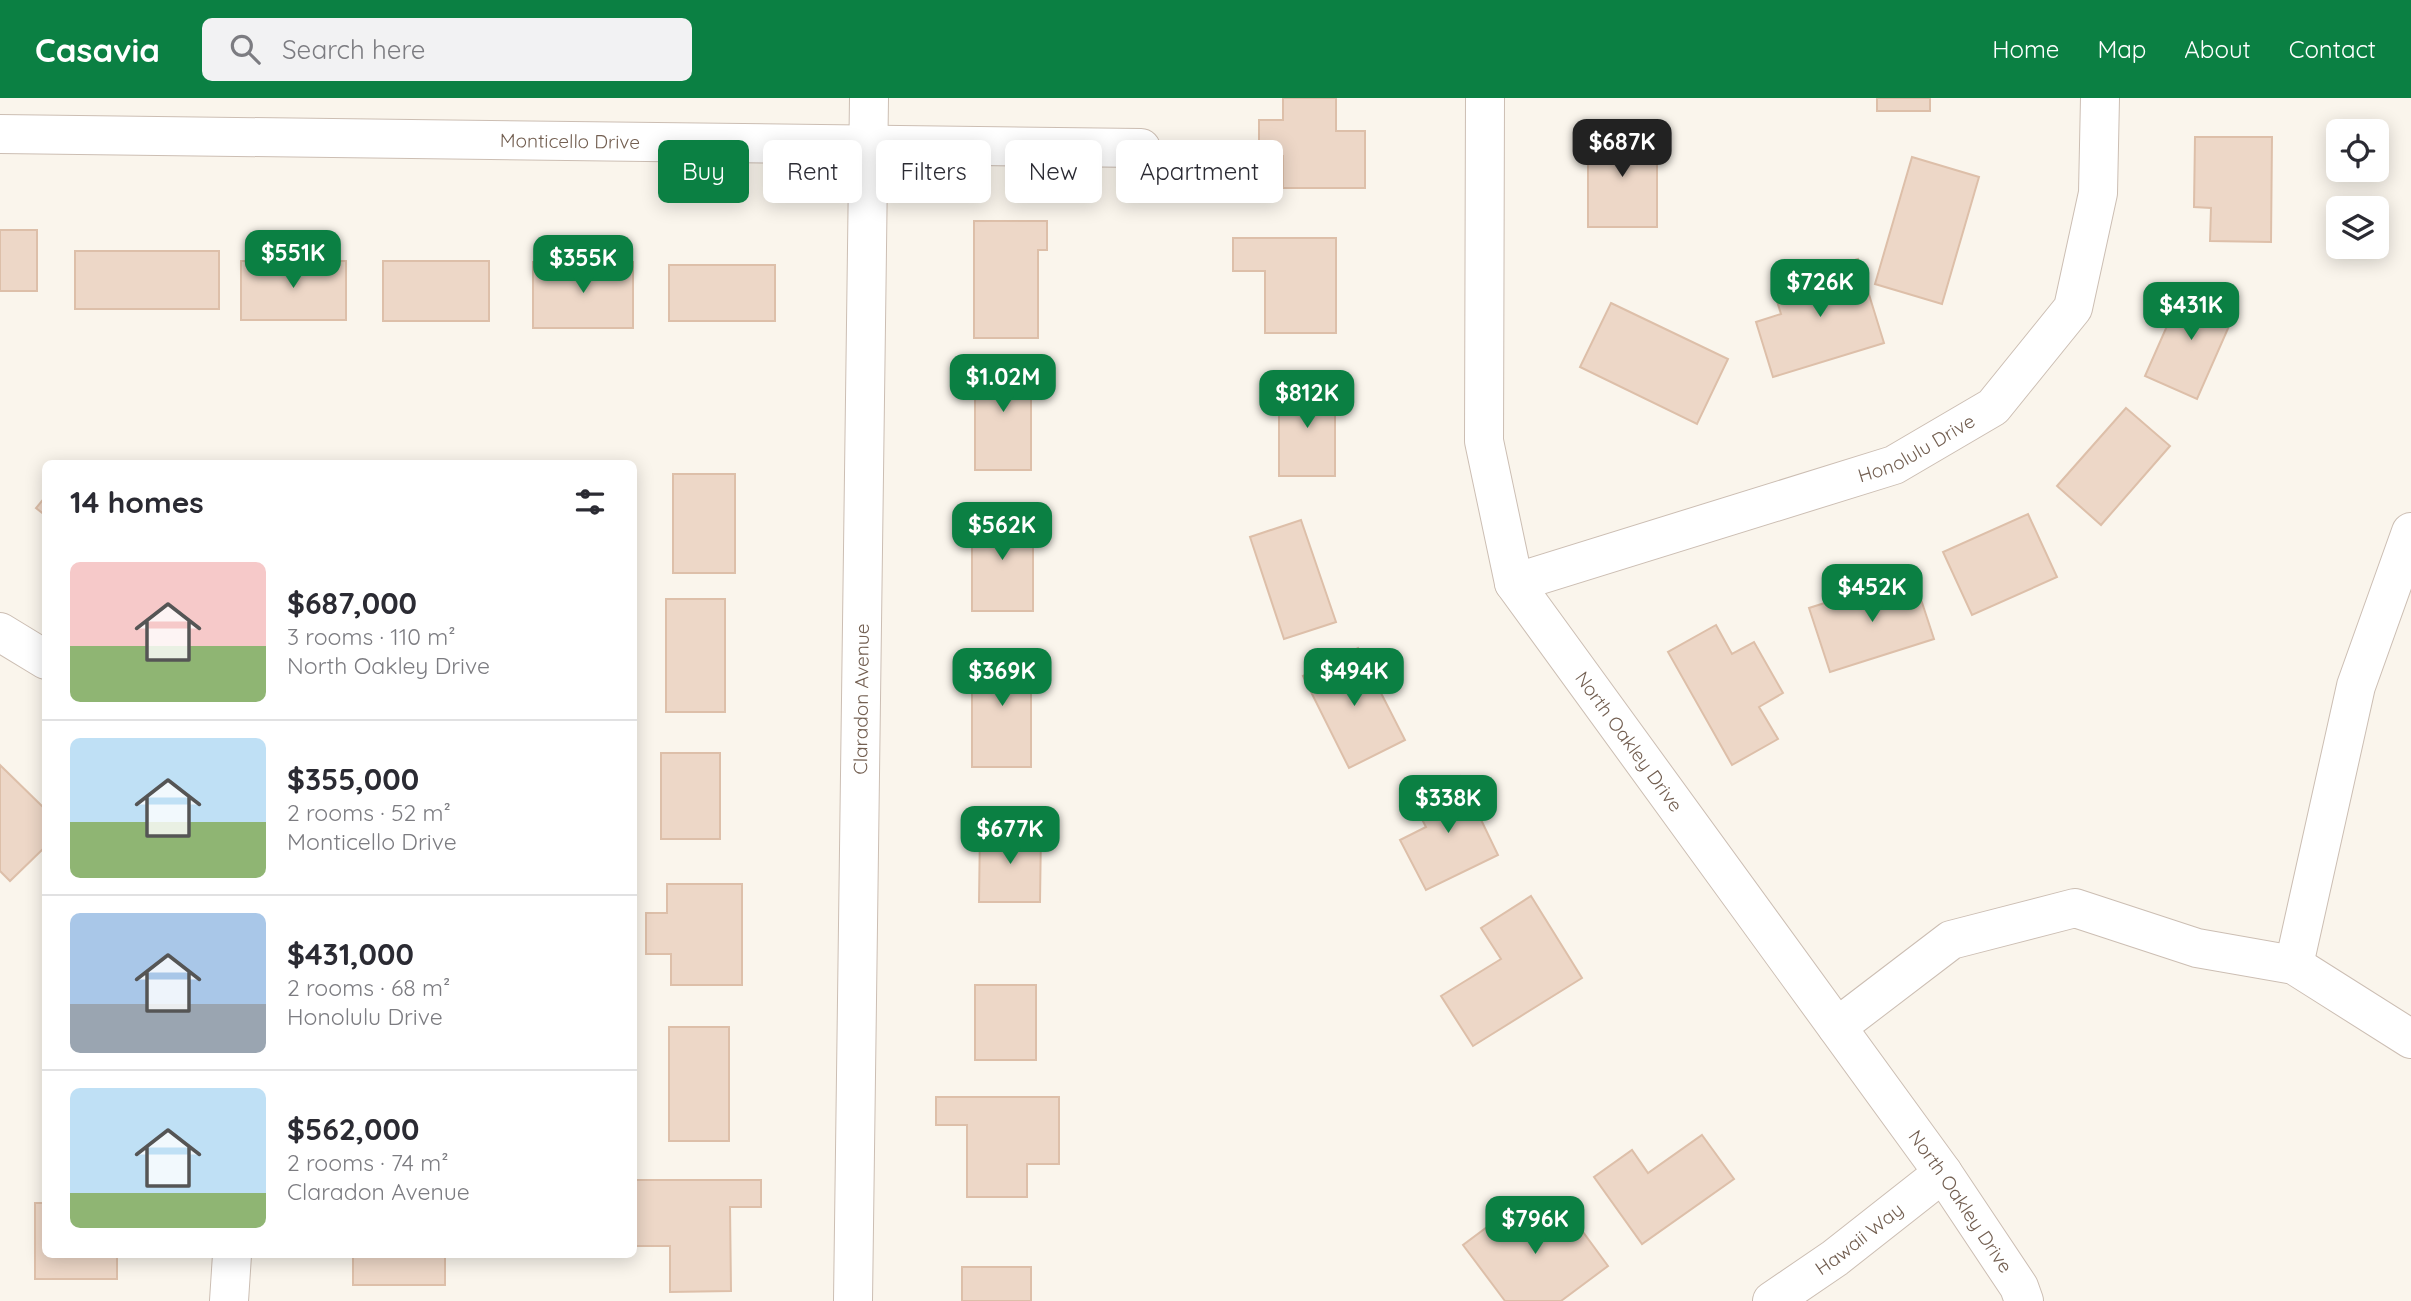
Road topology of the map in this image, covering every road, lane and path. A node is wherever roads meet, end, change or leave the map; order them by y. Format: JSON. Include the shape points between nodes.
{"nodes":[{"id":1,"x":869,"y":98,"type":"edge"},
{"id":2,"x":1485,"y":98,"type":"edge"},
{"id":3,"x":2100,"y":98,"type":"edge"},
{"id":4,"x":0,"y":134,"type":"edge"},
{"id":5,"x":868,"y":145,"type":"junction"},
{"id":6,"x":1116,"y":148,"type":"edge"},
{"id":7,"x":2411,"y":532,"type":"edge"},
{"id":8,"x":1514,"y":583,"type":"junction"},
{"id":9,"x":0,"y":632,"type":"edge"},
{"id":10,"x":42,"y":658,"type":"edge"},
{"id":11,"x":2294,"y":965,"type":"junction"},
{"id":12,"x":1838,"y":1027,"type":"junction"},
{"id":13,"x":2411,"y":1039,"type":"edge"},
{"id":14,"x":1943,"y":1173,"type":"junction"},
{"id":15,"x":232,"y":1258,"type":"edge"},
{"id":16,"x":229,"y":1301,"type":"edge"},
{"id":17,"x":853,"y":1301,"type":"edge"},
{"id":18,"x":1772,"y":1301,"type":"edge"},
{"id":19,"x":2024,"y":1301,"type":"edge"}],
"edges":[{"from":1,"to":5,"type":"street","name":"Claradon Avenue"},
{"from":2,"to":8,"type":"street","name":"North Oakley Drive","via":[[1484,441]]},
{"from":3,"to":8,"type":"street","name":"Honolulu Drive","via":[[2098,193],[2073,308],[1993,407],[1894,465]]},
{"from":4,"to":5,"type":"street","name":"Monticello Drive"},
{"from":5,"to":6,"type":"street","name":"Monticello Drive"},
{"from":5,"to":17,"type":"street","name":"Claradon Avenue"},
{"from":7,"to":11,"type":"street","via":[[2356,686]]},
{"from":8,"to":12,"type":"street","name":"North Oakley Drive"},
{"from":9,"to":10,"type":"street"},
{"from":11,"to":12,"type":"street","via":[[2197,948],[2075,908],[1951,940]]},
{"from":11,"to":13,"type":"street"},
{"from":12,"to":14,"type":"street","name":"North Oakley Drive"},
{"from":14,"to":18,"type":"street","name":"Hawaii Way"},
{"from":14,"to":19,"type":"street","name":"North Oakley Drive"},
{"from":15,"to":16,"type":"street"}]}
